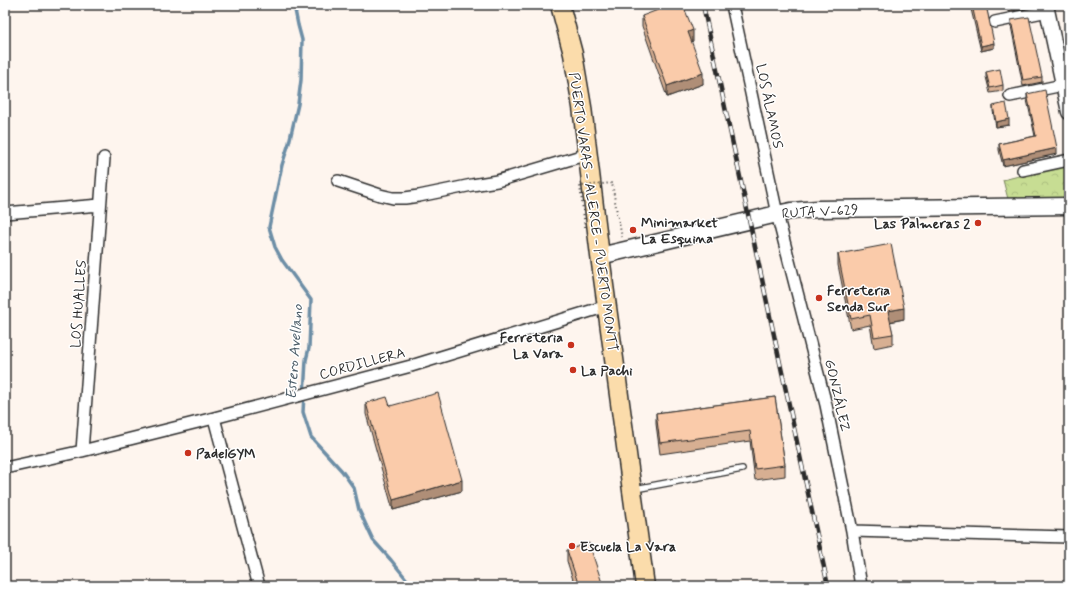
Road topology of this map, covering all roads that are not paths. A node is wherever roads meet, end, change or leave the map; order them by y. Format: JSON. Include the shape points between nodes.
{"nodes":[{"id":1,"x":560,"y":5,"type":"edge"},
{"id":2,"x":732,"y":5,"type":"edge"},
{"id":3,"x":1047,"y":8,"type":"edge"},
{"id":4,"x":996,"y":22,"type":"dead end"},
{"id":5,"x":1063,"y":85,"type":"junction"},
{"id":6,"x":1010,"y":96,"type":"dead end"},
{"id":7,"x":1069,"y":112,"type":"edge"},
{"id":8,"x":588,"y":154,"type":"junction"},
{"id":9,"x":104,"y":158,"type":"dead end"},
{"id":10,"x":1069,"y":160,"type":"edge"},
{"id":11,"x":1024,"y":170,"type":"dead end"},
{"id":12,"x":338,"y":181,"type":"dead end"},
{"id":13,"x":100,"y":205,"type":"junction"},
{"id":14,"x":1069,"y":206,"type":"edge"},
{"id":15,"x":5,"y":212,"type":"edge"},
{"id":16,"x":778,"y":214,"type":"junction"},
{"id":17,"x":600,"y":256,"type":"junction"},
{"id":18,"x":607,"y":306,"type":"junction"},
{"id":19,"x":214,"y":418,"type":"junction"},
{"id":20,"x":82,"y":451,"type":"junction"},
{"id":21,"x":5,"y":468,"type":"edge"},
{"id":22,"x":742,"y":469,"type":"dead end"},
{"id":23,"x":632,"y":489,"type":"junction"},
{"id":24,"x":852,"y":531,"type":"junction"},
{"id":25,"x":1069,"y":537,"type":"edge"},
{"id":26,"x":259,"y":586,"type":"edge"},
{"id":27,"x":645,"y":586,"type":"edge"},
{"id":28,"x":861,"y":586,"type":"edge"}],
"edges":[{"from":1,"to":8,"type":"main road","name":"PUERTO VARAS - ALERCE - PUERTO MONTT","via":[[573,54]]},
{"from":2,"to":16,"type":"street","name":"LOS ÁLAMOS"},
{"from":3,"to":4,"type":"street"},
{"from":3,"to":5,"type":"street"},
{"from":5,"to":6,"type":"street"},
{"from":5,"to":7,"type":"street"},
{"from":8,"to":12,"type":"street","via":[[497,181],[405,198],[375,194]]},
{"from":8,"to":17,"type":"main road","name":"PUERTO VARAS - ALERCE - PUERTO MONTT"},
{"from":9,"to":13,"type":"street","name":"LOS HUALLES"},
{"from":10,"to":11,"type":"street"},
{"from":13,"to":15,"type":"street"},
{"from":13,"to":20,"type":"street","name":"LOS HUALLES"},
{"from":14,"to":16,"type":"main road","name":"RUTA V-629","via":[[803,210]]},
{"from":16,"to":17,"type":"main road","name":"RUTA V-629"},
{"from":16,"to":24,"type":"street","name":"GONZÁLEZ","via":[[826,406]]},
{"from":17,"to":18,"type":"main road","name":"PUERTO VARAS - ALERCE - PUERTO MONTT"},
{"from":18,"to":19,"type":"street","name":"CORDILLERA","via":[[411,366]]},
{"from":18,"to":23,"type":"main road","name":"PUERTO VARAS - ALERCE - PUERTO MONTT"},
{"from":19,"to":20,"type":"street","name":"CORDILLERA"},
{"from":19,"to":26,"type":"street"},
{"from":20,"to":21,"type":"street","name":"CORDILLERA"},
{"from":22,"to":23,"type":"lane"},
{"from":23,"to":27,"type":"main road","name":"PUERTO VARAS - ALERCE - PUERTO MONTT"},
{"from":24,"to":25,"type":"street"},
{"from":24,"to":28,"type":"street","name":"GONZÁLEZ"}]}
